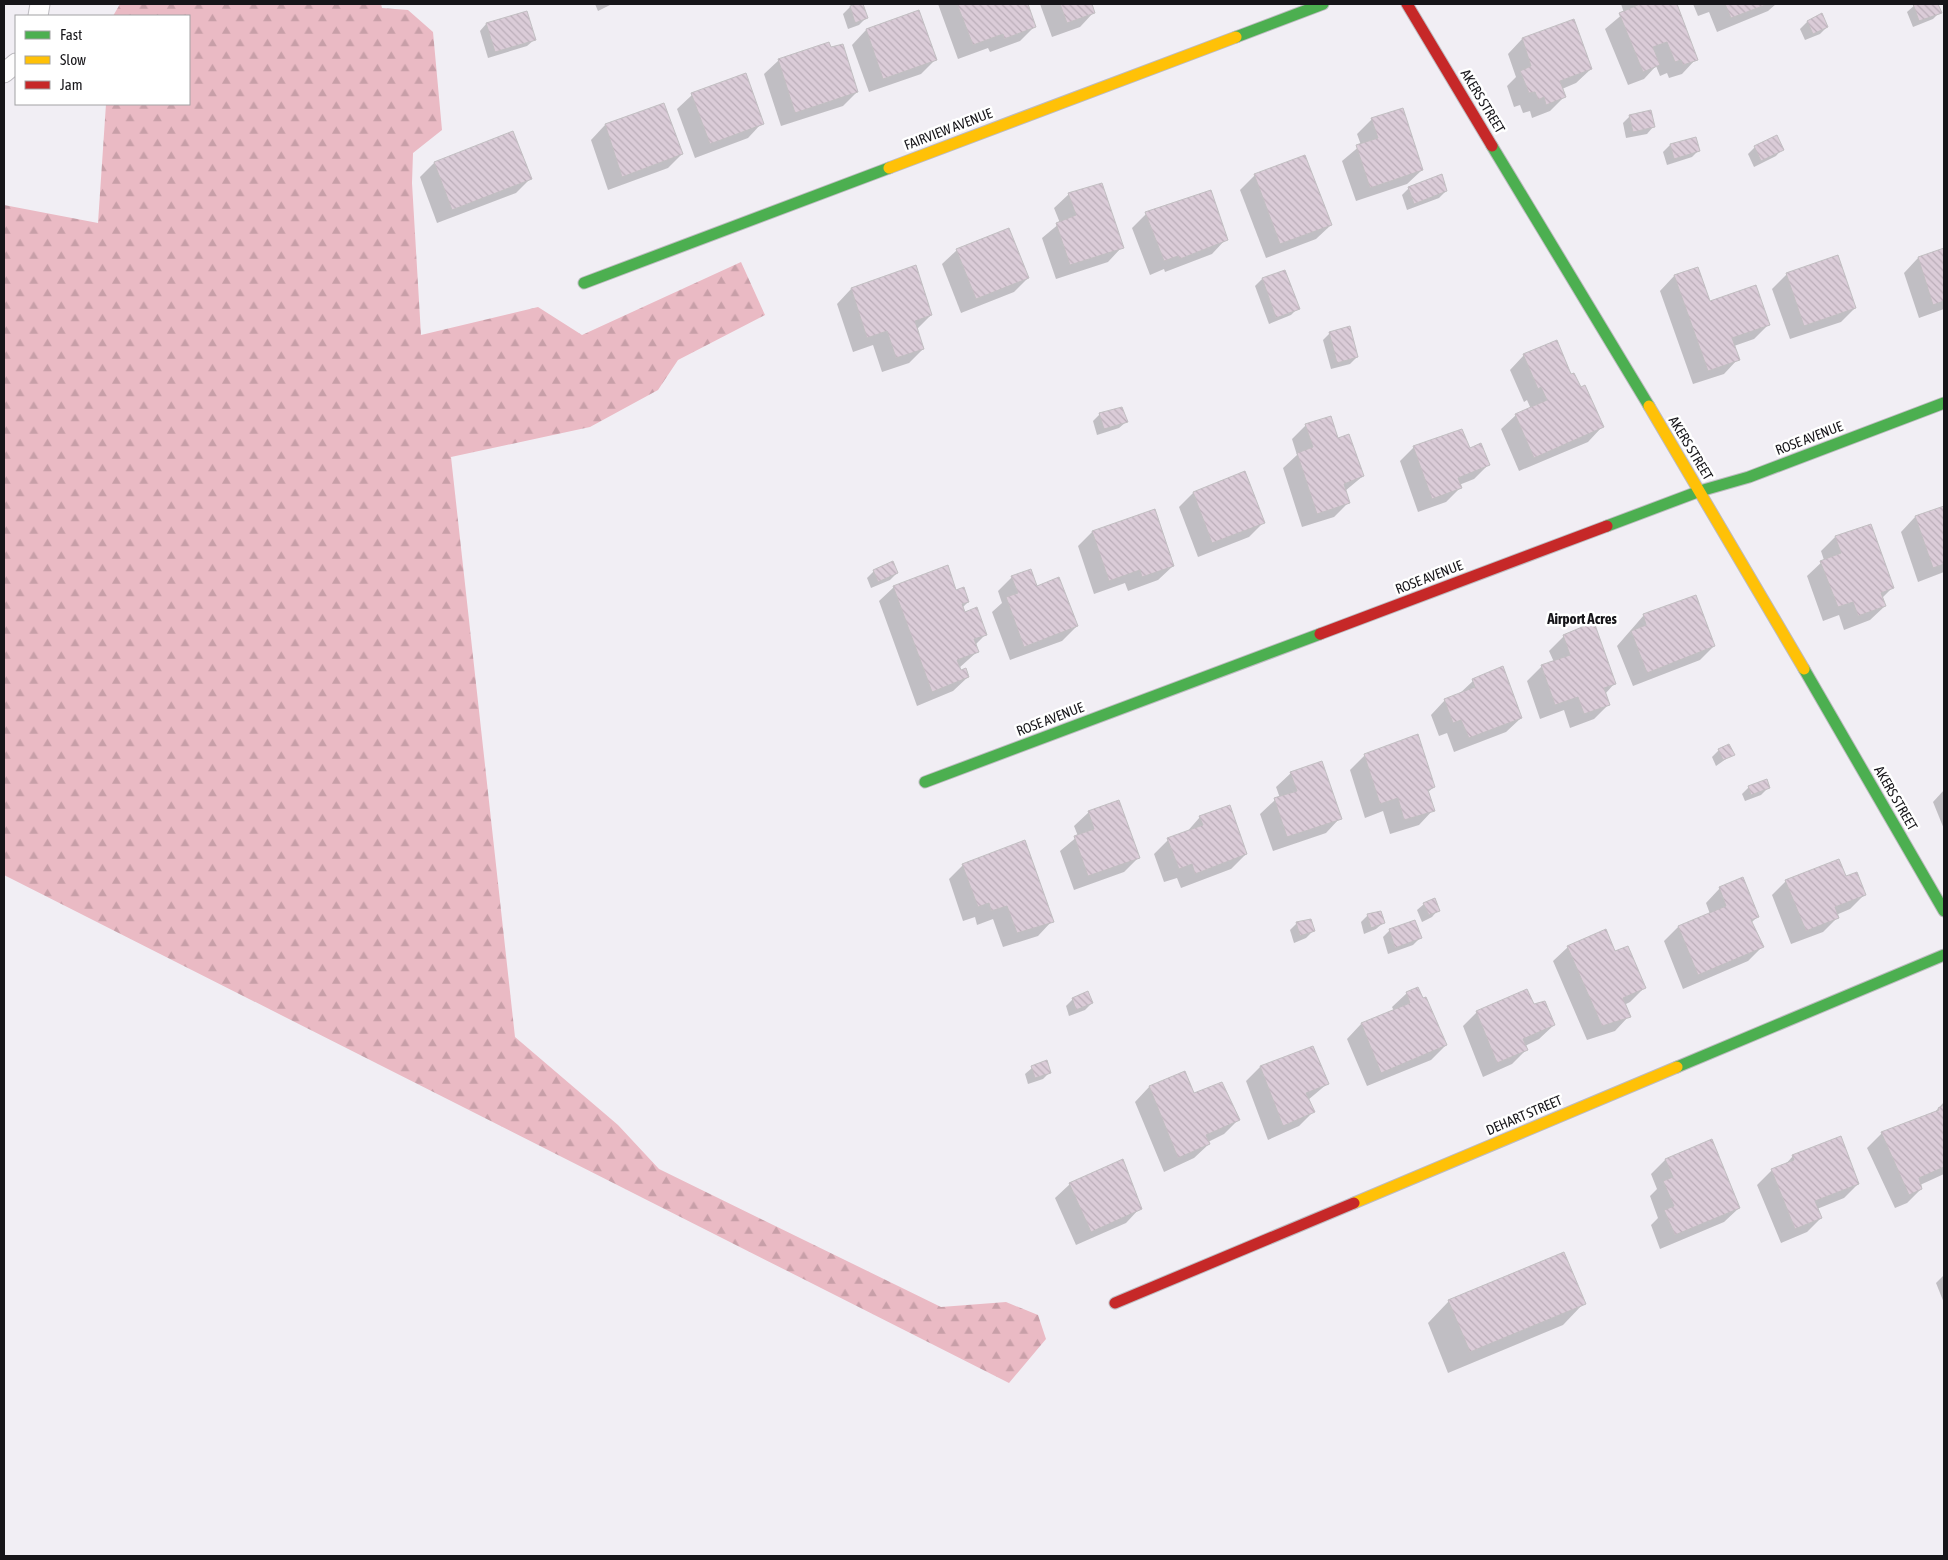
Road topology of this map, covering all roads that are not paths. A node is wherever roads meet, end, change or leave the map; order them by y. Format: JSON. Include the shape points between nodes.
{"nodes":[{"id":1,"x":1323,"y":4,"type":"edge"},
{"id":2,"x":1407,"y":4,"type":"edge"},
{"id":3,"x":15,"y":64,"type":"edge"},
{"id":4,"x":4,"y":73,"type":"edge"},
{"id":5,"x":584,"y":283,"type":"dead end"},
{"id":6,"x":1944,"y":402,"type":"edge"},
{"id":7,"x":1700,"y":491,"type":"junction"},
{"id":8,"x":925,"y":782,"type":"dead end"},
{"id":9,"x":1944,"y":910,"type":"edge"},
{"id":10,"x":1944,"y":955,"type":"edge"},
{"id":11,"x":1115,"y":1303,"type":"dead end"}],
"edges":[{"from":1,"to":5,"type":"street","name":"FAIRVIEW AVENUE"},
{"from":2,"to":7,"type":"street","name":"AKERS STREET"},
{"from":3,"to":4,"type":"lane"},
{"from":6,"to":7,"type":"street","name":"ROSE AVENUE","via":[[1750,477]]},
{"from":7,"to":8,"type":"street","name":"ROSE AVENUE"},
{"from":7,"to":9,"type":"street","name":"AKERS STREET"},
{"from":10,"to":11,"type":"street","name":"DEHART STREET"}]}
